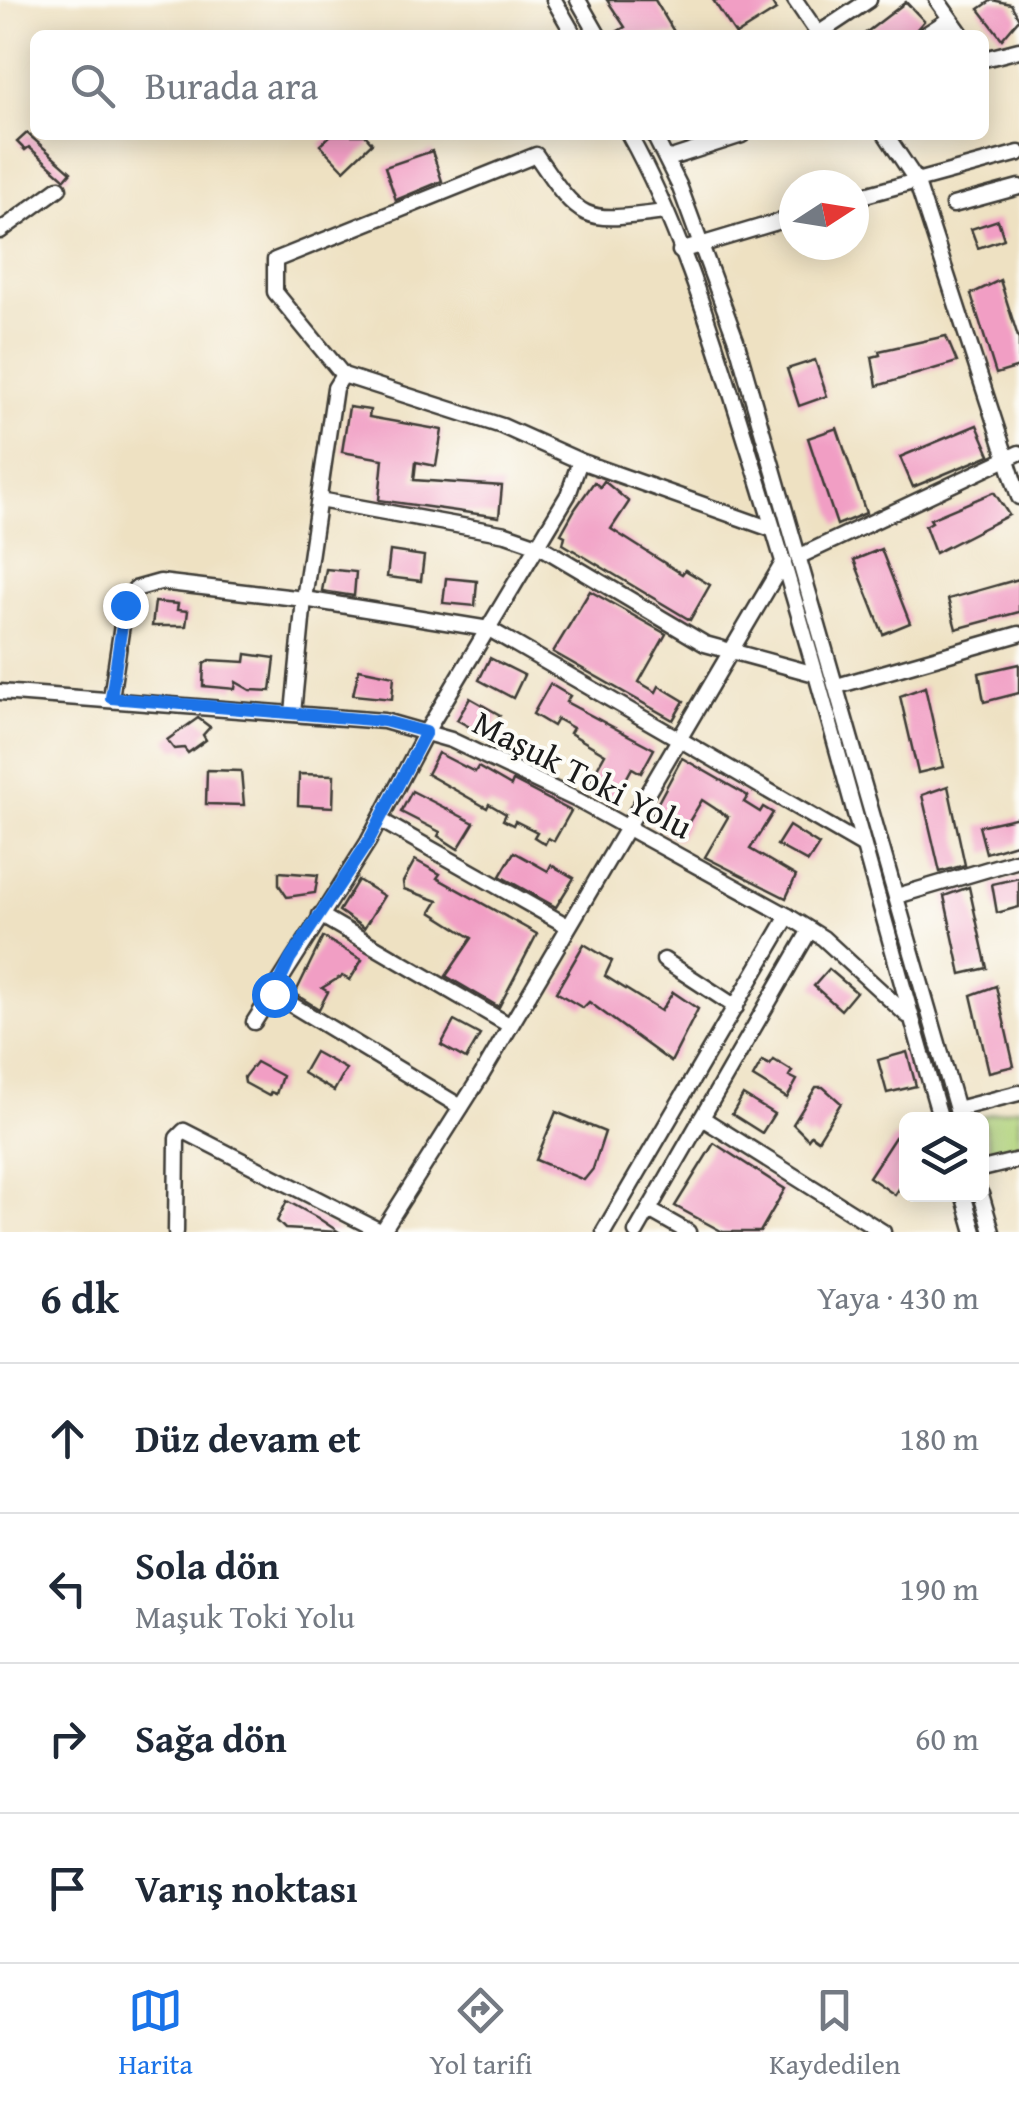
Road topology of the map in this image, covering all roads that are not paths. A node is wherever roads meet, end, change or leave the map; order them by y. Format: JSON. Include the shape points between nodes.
{"nodes":[{"id":1,"x":554,"y":0,"type":"edge"},
{"id":2,"x":578,"y":0,"type":"edge"},
{"id":3,"x":795,"y":0,"type":"edge"},
{"id":4,"x":869,"y":0,"type":"edge"},
{"id":5,"x":937,"y":0,"type":"edge"},
{"id":6,"x":950,"y":18,"type":"junction"},
{"id":7,"x":571,"y":30,"type":"edge"},
{"id":8,"x":595,"y":30,"type":"edge"},
{"id":9,"x":815,"y":30,"type":"edge"},
{"id":10,"x":824,"y":30,"type":"edge"},
{"id":11,"x":932,"y":30,"type":"edge"},
{"id":12,"x":958,"y":30,"type":"edge"},
{"id":13,"x":1019,"y":50,"type":"edge"},
{"id":14,"x":989,"y":59,"type":"edge"},
{"id":15,"x":631,"y":140,"type":"edge"},
{"id":16,"x":657,"y":140,"type":"edge"},
{"id":17,"x":727,"y":140,"type":"edge"},
{"id":18,"x":889,"y":140,"type":"edge"},
{"id":19,"x":1019,"y":153,"type":"edge"},
{"id":20,"x":668,"y":159,"type":"junction"},
{"id":21,"x":916,"y":180,"type":"junction"},
{"id":22,"x":1019,"y":187,"type":"edge"},
{"id":23,"x":59,"y":188,"type":"dead end"},
{"id":24,"x":869,"y":194,"type":"edge"},
{"id":25,"x":953,"y":205,"type":"dead end"},
{"id":26,"x":665,"y":212,"type":"junction"},
{"id":27,"x":779,"y":221,"type":"edge"},
{"id":28,"x":0,"y":231,"type":"edge"},
{"id":29,"x":702,"y":244,"type":"junction"},
{"id":30,"x":680,"y":251,"type":"junction"},
{"id":31,"x":344,"y":376,"type":"junction"},
{"id":32,"x":1012,"y":456,"type":"edge"},
{"id":33,"x":580,"y":461,"type":"junction"},
{"id":34,"x":1019,"y":497,"type":"edge"},
{"id":35,"x":319,"y":500,"type":"junction"},
{"id":36,"x":774,"y":530,"type":"junction"},
{"id":37,"x":538,"y":546,"type":"junction"},
{"id":38,"x":800,"y":556,"type":"junction"},
{"id":39,"x":784,"y":561,"type":"junction"},
{"id":40,"x":304,"y":599,"type":"junction"},
{"id":41,"x":489,"y":629,"type":"junction"},
{"id":42,"x":1019,"y":634,"type":"edge"},
{"id":43,"x":730,"y":654,"type":"junction"},
{"id":44,"x":814,"y":674,"type":"junction"},
{"id":45,"x":838,"y":686,"type":"junction"},
{"id":46,"x":0,"y":692,"type":"edge"},
{"id":47,"x":111,"y":698,"type":"junction"},
{"id":48,"x":293,"y":713,"type":"junction"},
{"id":49,"x":426,"y":732,"type":"junction"},
{"id":50,"x":679,"y":740,"type":"junction"},
{"id":51,"x":380,"y":820,"type":"junction"},
{"id":52,"x":626,"y":827,"type":"junction"},
{"id":53,"x":862,"y":845,"type":"junction"},
{"id":54,"x":1019,"y":860,"type":"edge"},
{"id":55,"x":897,"y":896,"type":"junction"},
{"id":56,"x":320,"y":914,"type":"junction"},
{"id":57,"x":788,"y":916,"type":"junction"},
{"id":58,"x":566,"y":924,"type":"junction"},
{"id":59,"x":810,"y":930,"type":"junction"},
{"id":60,"x":664,"y":960,"type":"dead end"},
{"id":61,"x":274,"y":994,"type":"junction"},
{"id":62,"x":736,"y":1007,"type":"junction"},
{"id":63,"x":930,"y":1013,"type":"junction"},
{"id":64,"x":911,"y":1018,"type":"junction"},
{"id":65,"x":254,"y":1022,"type":"dead end"},
{"id":66,"x":510,"y":1025,"type":"junction"},
{"id":67,"x":1019,"y":1093,"type":"edge"},
{"id":68,"x":461,"y":1107,"type":"junction"},
{"id":69,"x":939,"y":1112,"type":"edge"},
{"id":70,"x":957,"y":1112,"type":"edge"},
{"id":71,"x":964,"y":1112,"type":"edge"},
{"id":72,"x":702,"y":1118,"type":"junction"},
{"id":73,"x":1019,"y":1160,"type":"edge"},
{"id":74,"x":989,"y":1168,"type":"edge"},
{"id":75,"x":965,"y":1202,"type":"edge"},
{"id":76,"x":983,"y":1202,"type":"edge"},
{"id":77,"x":649,"y":1210,"type":"junction"},
{"id":78,"x":604,"y":1231,"type":"edge"},
{"id":79,"x":176,"y":1232,"type":"edge"},
{"id":80,"x":636,"y":1232,"type":"edge"},
{"id":81,"x":688,"y":1232,"type":"edge"},
{"id":82,"x":883,"y":1232,"type":"edge"},
{"id":83,"x":974,"y":1232,"type":"edge"},
{"id":84,"x":992,"y":1232,"type":"edge"}],
"edges":[{"from":1,"to":7,"type":"street"},
{"from":2,"to":8,"type":"street"},
{"from":3,"to":9,"type":"street"},
{"from":4,"to":10,"type":"street"},
{"from":5,"to":6,"type":"street"},
{"from":6,"to":11,"type":"street"},
{"from":6,"to":12,"type":"street"},
{"from":13,"to":14,"type":"street"},
{"from":15,"to":26,"type":"street"},
{"from":16,"to":20,"type":"street"},
{"from":17,"to":20,"type":"street"},
{"from":18,"to":21,"type":"street"},
{"from":19,"to":21,"type":"street"},
{"from":20,"to":29,"type":"street"},
{"from":21,"to":24,"type":"street"},
{"from":21,"to":32,"type":"street"},
{"from":22,"to":25,"type":"street"},
{"from":23,"to":28,"type":"street"},
{"from":26,"to":30,"type":"street"},
{"from":26,"to":31,"type":"street","via":[[600,220],[567,201],[536,155],[275,260],[275,292]]},
{"from":27,"to":29,"type":"street"},
{"from":29,"to":30,"type":"street"},
{"from":29,"to":38,"type":"street"},
{"from":30,"to":36,"type":"street"},
{"from":31,"to":33,"type":"street","via":[[502,426]]},
{"from":31,"to":35,"type":"street","via":[[336,388]]},
{"from":32,"to":34,"type":"street"},
{"from":32,"to":38,"type":"street"},
{"from":33,"to":36,"type":"street"},
{"from":33,"to":37,"type":"street"},
{"from":35,"to":37,"type":"street","via":[[506,534]]},
{"from":35,"to":40,"type":"street"},
{"from":36,"to":39,"type":"street"},
{"from":37,"to":41,"type":"street"},
{"from":37,"to":43,"type":"street"},
{"from":38,"to":45,"type":"street"},
{"from":39,"to":43,"type":"street"},
{"from":39,"to":44,"type":"street"},
{"from":40,"to":41,"type":"street"},
{"from":40,"to":47,"type":"street","via":[[160,582],[134,589],[125,605]]},
{"from":40,"to":48,"type":"street"},
{"from":41,"to":49,"type":"street"},
{"from":41,"to":50,"type":"street"},
{"from":42,"to":45,"type":"street"},
{"from":43,"to":44,"type":"street"},
{"from":43,"to":50,"type":"street"},
{"from":44,"to":53,"type":"street"},
{"from":45,"to":55,"type":"street"},
{"from":46,"to":47,"type":"street","name":"Maşuk Toki Yolu"},
{"from":47,"to":48,"type":"street","name":"Maşuk Toki Yolu"},
{"from":48,"to":49,"type":"street","name":"Maşuk Toki Yolu"},
{"from":49,"to":51,"type":"street"},
{"from":49,"to":52,"type":"street","name":"Maşuk Toki Yolu"},
{"from":50,"to":52,"type":"street"},
{"from":50,"to":53,"type":"street"},
{"from":51,"to":56,"type":"street"},
{"from":51,"to":58,"type":"street"},
{"from":52,"to":57,"type":"street","name":"Maşuk Toki Yolu"},
{"from":52,"to":58,"type":"street"},
{"from":53,"to":64,"type":"street"},
{"from":54,"to":55,"type":"street"},
{"from":55,"to":63,"type":"street"},
{"from":56,"to":61,"type":"street"},
{"from":56,"to":66,"type":"street"},
{"from":57,"to":59,"type":"street","name":"Maşuk Toki Yolu"},
{"from":57,"to":62,"type":"street"},
{"from":58,"to":66,"type":"street"},
{"from":59,"to":64,"type":"street","name":"Maşuk Toki Yolu"},
{"from":59,"to":72,"type":"street"},
{"from":60,"to":62,"type":"street"},
{"from":61,"to":65,"type":"street"},
{"from":61,"to":68,"type":"street"},
{"from":62,"to":78,"type":"street"},
{"from":63,"to":64,"type":"street"},
{"from":63,"to":70,"type":"street"},
{"from":64,"to":69,"type":"street","name":"Maşuk Toki Yolu"},
{"from":66,"to":68,"type":"street"},
{"from":67,"to":71,"type":"street"},
{"from":68,"to":79,"type":"street","via":[[382,1232],[184,1131],[177,1138]]},
{"from":72,"to":77,"type":"street"},
{"from":72,"to":82,"type":"street"},
{"from":73,"to":74,"type":"street"},
{"from":75,"to":83,"type":"street"},
{"from":76,"to":84,"type":"street"},
{"from":77,"to":80,"type":"street"},
{"from":77,"to":81,"type":"street"}]}
